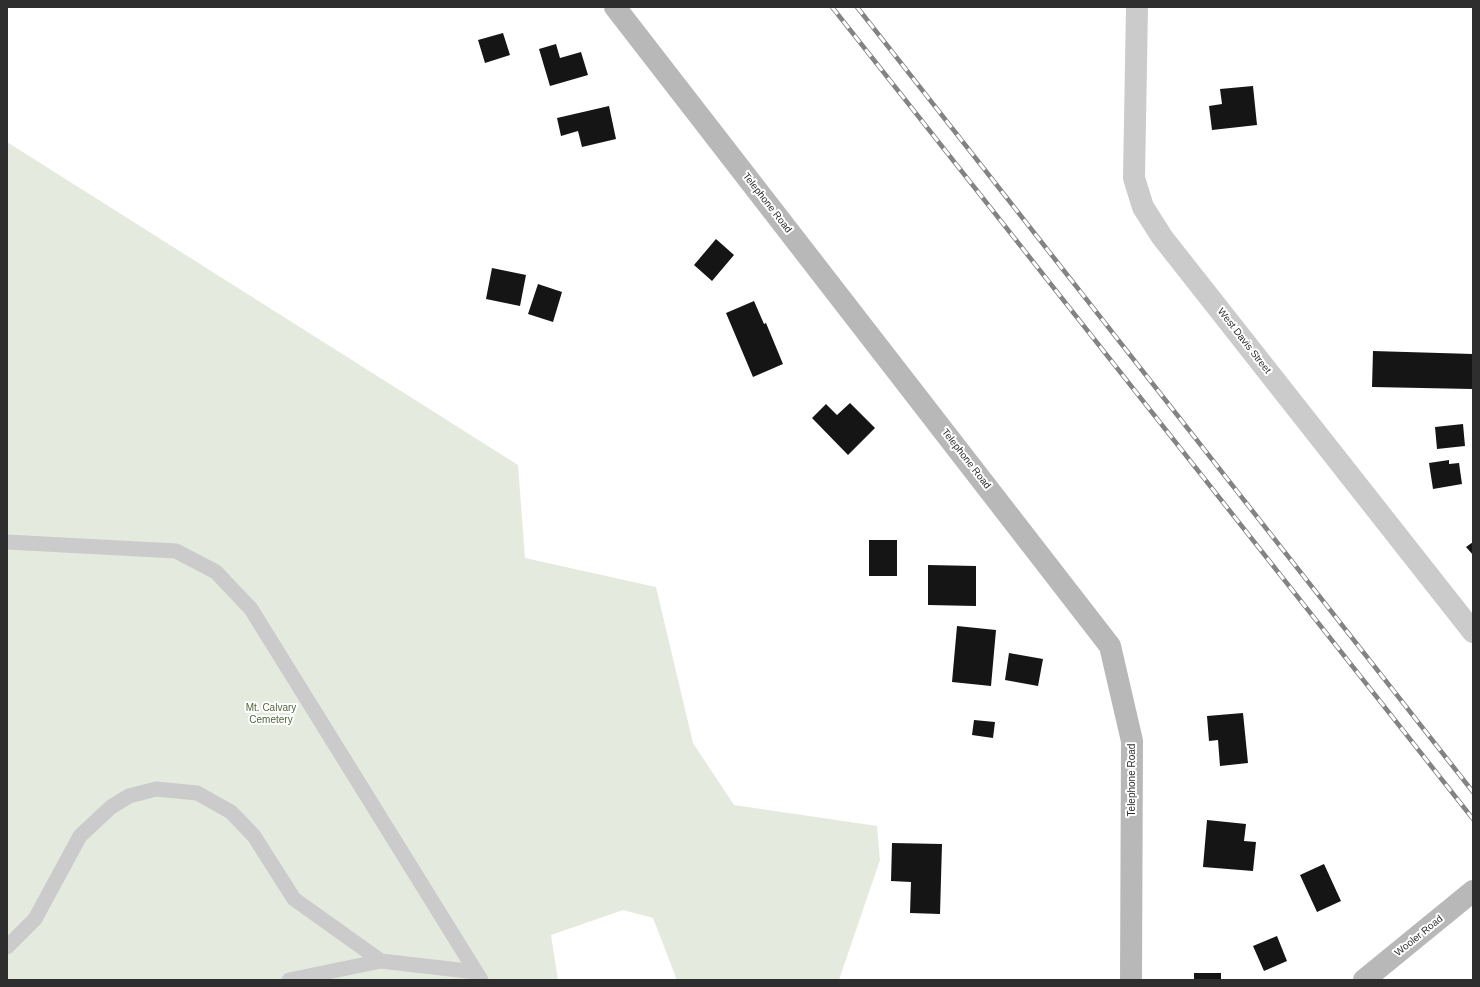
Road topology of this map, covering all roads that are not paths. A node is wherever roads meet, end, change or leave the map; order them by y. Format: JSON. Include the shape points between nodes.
{"nodes":[{"id":1,"x":615,"y":7,"type":"edge"},
{"id":2,"x":1137,"y":7,"type":"edge"},
{"id":3,"x":7,"y":542,"type":"edge"},
{"id":4,"x":1473,"y":632,"type":"edge"},
{"id":5,"x":1473,"y":891,"type":"edge"},
{"id":6,"x":7,"y":947,"type":"edge"},
{"id":7,"x":381,"y":961,"type":"junction"},
{"id":8,"x":478,"y":976,"type":"edge"},
{"id":9,"x":289,"y":980,"type":"edge"},
{"id":10,"x":1131,"y":980,"type":"edge"},
{"id":11,"x":1364,"y":980,"type":"edge"}],
"edges":[{"from":1,"to":10,"type":"street","name":"Telephone Road","via":[[1110,646],[1132,741]]},
{"from":2,"to":4,"type":"street","name":"West Davis Street","via":[[1134,178],[1143,207],[1162,237]]},
{"from":3,"to":8,"type":"lane","via":[[176,551],[216,572],[251,609]]},
{"from":5,"to":11,"type":"street","name":"Wooler Road"},
{"from":6,"to":7,"type":"lane","via":[[35,919],[80,836],[111,807],[129,796],[156,789],[197,793],[231,812],[254,836],[294,899]]},
{"from":7,"to":8,"type":"lane"},
{"from":7,"to":9,"type":"lane"}]}
